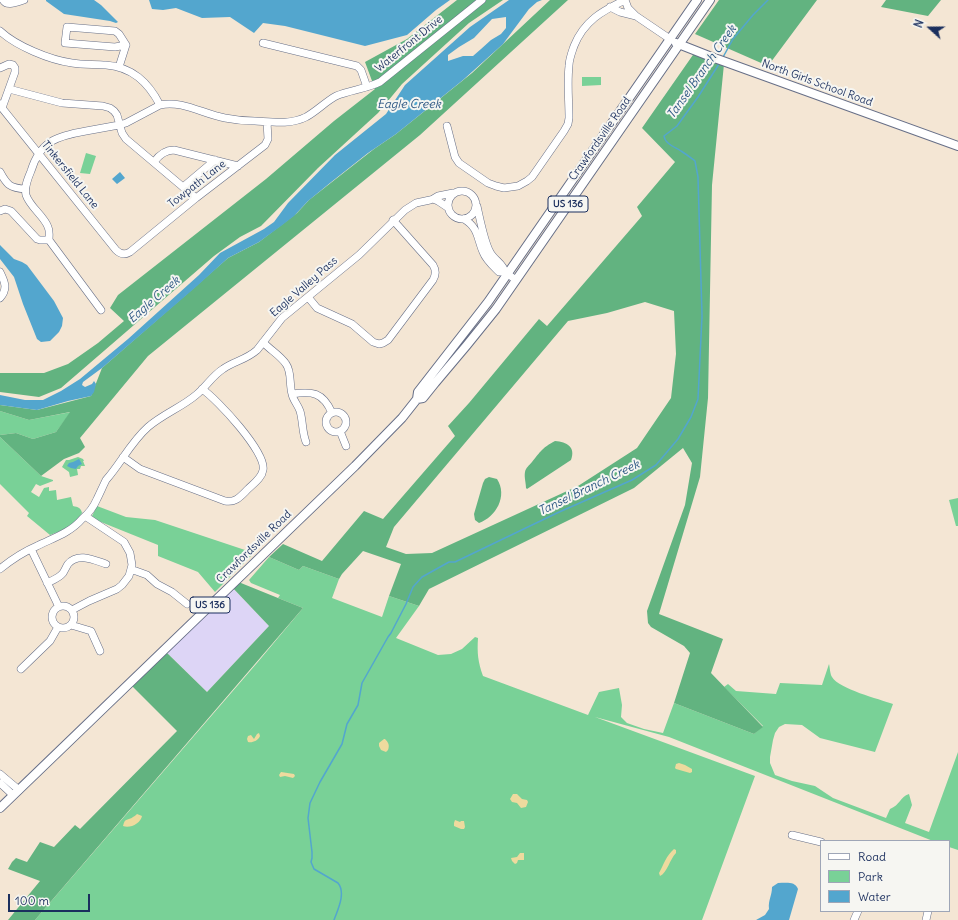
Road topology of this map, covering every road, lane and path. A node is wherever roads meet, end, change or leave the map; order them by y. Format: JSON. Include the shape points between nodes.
{"nodes":[{"id":1,"x":3,"y":0,"type":"edge"},
{"id":2,"x":24,"y":0,"type":"edge"},
{"id":3,"x":482,"y":0,"type":"edge"},
{"id":4,"x":625,"y":0,"type":"edge"},
{"id":5,"x":697,"y":0,"type":"edge"},
{"id":6,"x":710,"y":0,"type":"edge"},
{"id":7,"x":610,"y":8,"type":"junction"},
{"id":8,"x":636,"y":16,"type":"junction"},
{"id":9,"x":0,"y":31,"type":"edge"},
{"id":10,"x":670,"y":39,"type":"junction"},
{"id":11,"x":263,"y":43,"type":"dead end"},
{"id":12,"x":679,"y":44,"type":"junction"},
{"id":13,"x":126,"y":45,"type":"junction"},
{"id":14,"x":119,"y":67,"type":"junction"},
{"id":15,"x":0,"y":68,"type":"edge"},
{"id":16,"x":367,"y":87,"type":"junction"},
{"id":17,"x":9,"y":89,"type":"junction"},
{"id":18,"x":160,"y":105,"type":"junction"},
{"id":19,"x":1,"y":106,"type":"edge"},
{"id":20,"x":267,"y":122,"type":"junction"},
{"id":21,"x":119,"y":125,"type":"junction"},
{"id":22,"x":447,"y":126,"type":"dead end"},
{"id":23,"x":958,"y":146,"type":"edge"},
{"id":24,"x":39,"y":154,"type":"junction"},
{"id":25,"x":215,"y":160,"type":"junction"},
{"id":26,"x":154,"y":162,"type":"junction"},
{"id":27,"x":238,"y":166,"type":"junction"},
{"id":28,"x":0,"y":172,"type":"edge"},
{"id":29,"x":183,"y":187,"type":"junction"},
{"id":30,"x":25,"y":189,"type":"junction"},
{"id":31,"x":454,"y":193,"type":"junction"},
{"id":32,"x":196,"y":198,"type":"junction"},
{"id":33,"x":433,"y":199,"type":"junction"},
{"id":34,"x":476,"y":202,"type":"junction"},
{"id":35,"x":447,"y":207,"type":"junction"},
{"id":36,"x":0,"y":211,"type":"edge"},
{"id":37,"x":464,"y":219,"type":"junction"},
{"id":38,"x":393,"y":220,"type":"junction"},
{"id":39,"x":49,"y":240,"type":"junction"},
{"id":40,"x":123,"y":254,"type":"joint"},
{"id":41,"x":0,"y":272,"type":"edge"},
{"id":42,"x":506,"y":273,"type":"junction"},
{"id":43,"x":516,"y":280,"type":"junction"},
{"id":44,"x":308,"y":297,"type":"junction"},
{"id":45,"x":0,"y":298,"type":"edge"},
{"id":46,"x":101,"y":310,"type":"dead end"},
{"id":47,"x":263,"y":342,"type":"junction"},
{"id":48,"x":202,"y":389,"type":"junction"},
{"id":49,"x":292,"y":394,"type":"junction"},
{"id":50,"x":417,"y":399,"type":"junction"},
{"id":51,"x":332,"y":413,"type":"junction"},
{"id":52,"x":340,"y":431,"type":"junction"},
{"id":53,"x":306,"y":442,"type":"dead end"},
{"id":54,"x":346,"y":446,"type":"dead end"},
{"id":55,"x":123,"y":457,"type":"junction"},
{"id":56,"x":85,"y":516,"type":"junction"},
{"id":57,"x":31,"y":549,"type":"junction"},
{"id":58,"x":106,"y":564,"type":"dead end"},
{"id":59,"x":0,"y":569,"type":"edge"},
{"id":60,"x":131,"y":570,"type":"junction"},
{"id":61,"x":47,"y":583,"type":"junction"},
{"id":62,"x":186,"y":604,"type":"dead end"},
{"id":63,"x":58,"y":607,"type":"junction"},
{"id":64,"x":72,"y":610,"type":"junction"},
{"id":65,"x":72,"y":625,"type":"junction"},
{"id":66,"x":58,"y":627,"type":"junction"},
{"id":67,"x":100,"y":651,"type":"dead end"},
{"id":68,"x":21,"y":669,"type":"dead end"},
{"id":69,"x":0,"y":774,"type":"edge"},
{"id":70,"x":0,"y":783,"type":"edge"},
{"id":71,"x":16,"y":793,"type":"junction"},
{"id":72,"x":0,"y":808,"type":"edge"},
{"id":73,"x":792,"y":836,"type":"dead end"},
{"id":74,"x":820,"y":842,"type":"edge"}],
"edges":[{"from":1,"to":2,"type":"street","via":[[8,4]]},
{"from":3,"to":16,"type":"street","name":"Waterfront Drive","via":[[380,82]]},
{"from":4,"to":7,"type":"street"},
{"from":4,"to":8,"type":"street","via":[[628,8]]},
{"from":5,"to":10,"type":"main road","name":"Crawfordsville Road","number":"US 136"},
{"from":6,"to":12,"type":"main road","name":"Crawfordsville Road","number":"US 136"},
{"from":7,"to":8,"type":"street"},
{"from":7,"to":22,"type":"street","via":[[587,24],[576,42],[569,66],[568,124],[527,181],[518,186],[504,188],[484,181],[457,160]]},
{"from":8,"to":10,"type":"street"},
{"from":9,"to":14,"type":"street","via":[[19,45],[60,61]]},
{"from":10,"to":12,"type":"main road","name":"North Girls School Road"},
{"from":10,"to":42,"type":"main road","name":"Crawfordsville Road","number":"US 136"},
{"from":11,"to":16,"type":"street","name":"Waterfront Drive","via":[[359,67]]},
{"from":12,"to":23,"type":"main road","name":"North Girls School Road"},
{"from":12,"to":43,"type":"main road","name":"Crawfordsville Road","number":"US 136"},
{"from":13,"to":13,"type":"street","via":[[115,31],[67,27],[65,43],[115,47]]},
{"from":13,"to":14,"type":"street"},
{"from":14,"to":18,"type":"street","via":[[142,80],[153,91]]},
{"from":15,"to":17,"type":"street","via":[[9,64],[15,68]]},
{"from":16,"to":20,"type":"street","name":"Waterfront Drive","via":[[337,96],[301,120],[286,123]]},
{"from":17,"to":19,"type":"street"},
{"from":17,"to":21,"type":"street","via":[[62,103],[105,106],[116,113]]},
{"from":18,"to":20,"type":"street","name":"Waterfront Drive","via":[[180,104],[225,118]]},
{"from":18,"to":21,"type":"street","name":"Waterfront Drive"},
{"from":19,"to":24,"type":"street","name":"Tinkersfield Lane"},
{"from":20,"to":27,"type":"street","name":"Towpath Lane","via":[[266,144]]},
{"from":21,"to":24,"type":"street","name":"Waterfront Drive","via":[[60,136]]},
{"from":21,"to":26,"type":"street","via":[[126,139]]},
{"from":24,"to":30,"type":"street","name":"Waterfront Drive"},
{"from":24,"to":40,"type":"street","name":"Tinkersfield Lane","via":[[117,251]]},
{"from":25,"to":26,"type":"street","via":[[169,150]]},
{"from":25,"to":27,"type":"street"},
{"from":25,"to":29,"type":"street"},
{"from":26,"to":29,"type":"street"},
{"from":27,"to":32,"type":"street","name":"Towpath Lane"},
{"from":28,"to":30,"type":"street","via":[[8,185]]},
{"from":29,"to":32,"type":"street"},
{"from":30,"to":39,"type":"street","via":[[27,197],[48,227]]},
{"from":31,"to":33,"type":"street","name":"Eagle Valley Pass"},
{"from":31,"to":34,"type":"street","name":"Eagle Valley Pass","via":[[460,190],[467,191]]},
{"from":31,"to":35,"type":"street","via":[[450,196]]},
{"from":32,"to":40,"type":"street","name":"Towpath Lane","via":[[130,252]]},
{"from":33,"to":35,"type":"street"},
{"from":33,"to":38,"type":"street","name":"Eagle Valley Pass","via":[[411,206]]},
{"from":34,"to":37,"type":"street","via":[[474,212]]},
{"from":34,"to":42,"type":"street","via":[[488,248]]},
{"from":35,"to":37,"type":"street","via":[[452,216]]},
{"from":36,"to":39,"type":"street","via":[[12,212],[36,239]]},
{"from":37,"to":42,"type":"street","via":[[476,230],[487,259],[500,272]]},
{"from":38,"to":44,"type":"street","name":"Eagle Valley Pass","via":[[359,255]]},
{"from":38,"to":44,"type":"street","via":[[432,264],[435,276],[389,339],[383,343],[371,341],[352,324],[317,308]]},
{"from":39,"to":46,"type":"street"},
{"from":41,"to":45,"type":"street","via":[[6,286]]},
{"from":42,"to":43,"type":"street"},
{"from":42,"to":50,"type":"main road","name":"Crawfordsville Road","number":"US 136","via":[[480,313],[418,392]]},
{"from":43,"to":50,"type":"main road","name":"Crawfordsville Road","number":"US 136","via":[[448,369],[423,398]]},
{"from":44,"to":47,"type":"street","name":"Eagle Valley Pass","via":[[282,318]]},
{"from":47,"to":48,"type":"street","name":"Eagle Valley Pass","via":[[249,356],[222,369]]},
{"from":47,"to":49,"type":"street","via":[[288,367]]},
{"from":48,"to":55,"type":"street","name":"Eagle Valley Pass","via":[[149,426]]},
{"from":48,"to":55,"type":"street","via":[[236,422],[263,463],[261,476],[236,500],[225,501],[140,469]]},
{"from":49,"to":51,"type":"street","via":[[317,394],[326,402]]},
{"from":49,"to":53,"type":"street","via":[[300,411]]},
{"from":50,"to":71,"type":"main road","name":"Crawfordsville Road","number":"US 136","via":[[402,418],[339,482]]},
{"from":51,"to":52,"type":"street","via":[[339,413],[346,421],[346,425]]},
{"from":51,"to":52,"type":"street","via":[[327,419],[327,426],[332,431]]},
{"from":52,"to":54,"type":"street"},
{"from":55,"to":56,"type":"street","name":"Eagle Valley Pass"},
{"from":56,"to":57,"type":"street","name":"Eagle Valley Pass","via":[[66,532]]},
{"from":56,"to":60,"type":"street","via":[[124,542],[130,550]]},
{"from":57,"to":59,"type":"street","name":"Eagle Valley Pass"},
{"from":57,"to":61,"type":"street"},
{"from":58,"to":61,"type":"street","via":[[78,558],[71,561],[60,576]]},
{"from":60,"to":62,"type":"street","via":[[147,575]]},
{"from":60,"to":64,"type":"street","via":[[126,581],[117,589]]},
{"from":61,"to":63,"type":"street"},
{"from":63,"to":64,"type":"street","via":[[66,606]]},
{"from":63,"to":66,"type":"street","via":[[52,617],[53,623]]},
{"from":64,"to":65,"type":"street"},
{"from":65,"to":66,"type":"street"},
{"from":65,"to":67,"type":"street","via":[[91,631]]},
{"from":66,"to":68,"type":"street","via":[[50,640]]},
{"from":69,"to":71,"type":"street"},
{"from":70,"to":71,"type":"street"},
{"from":71,"to":72,"type":"main road","name":"Crawfordsville Road","number":"US 136"},
{"from":73,"to":74,"type":"street"}]}
